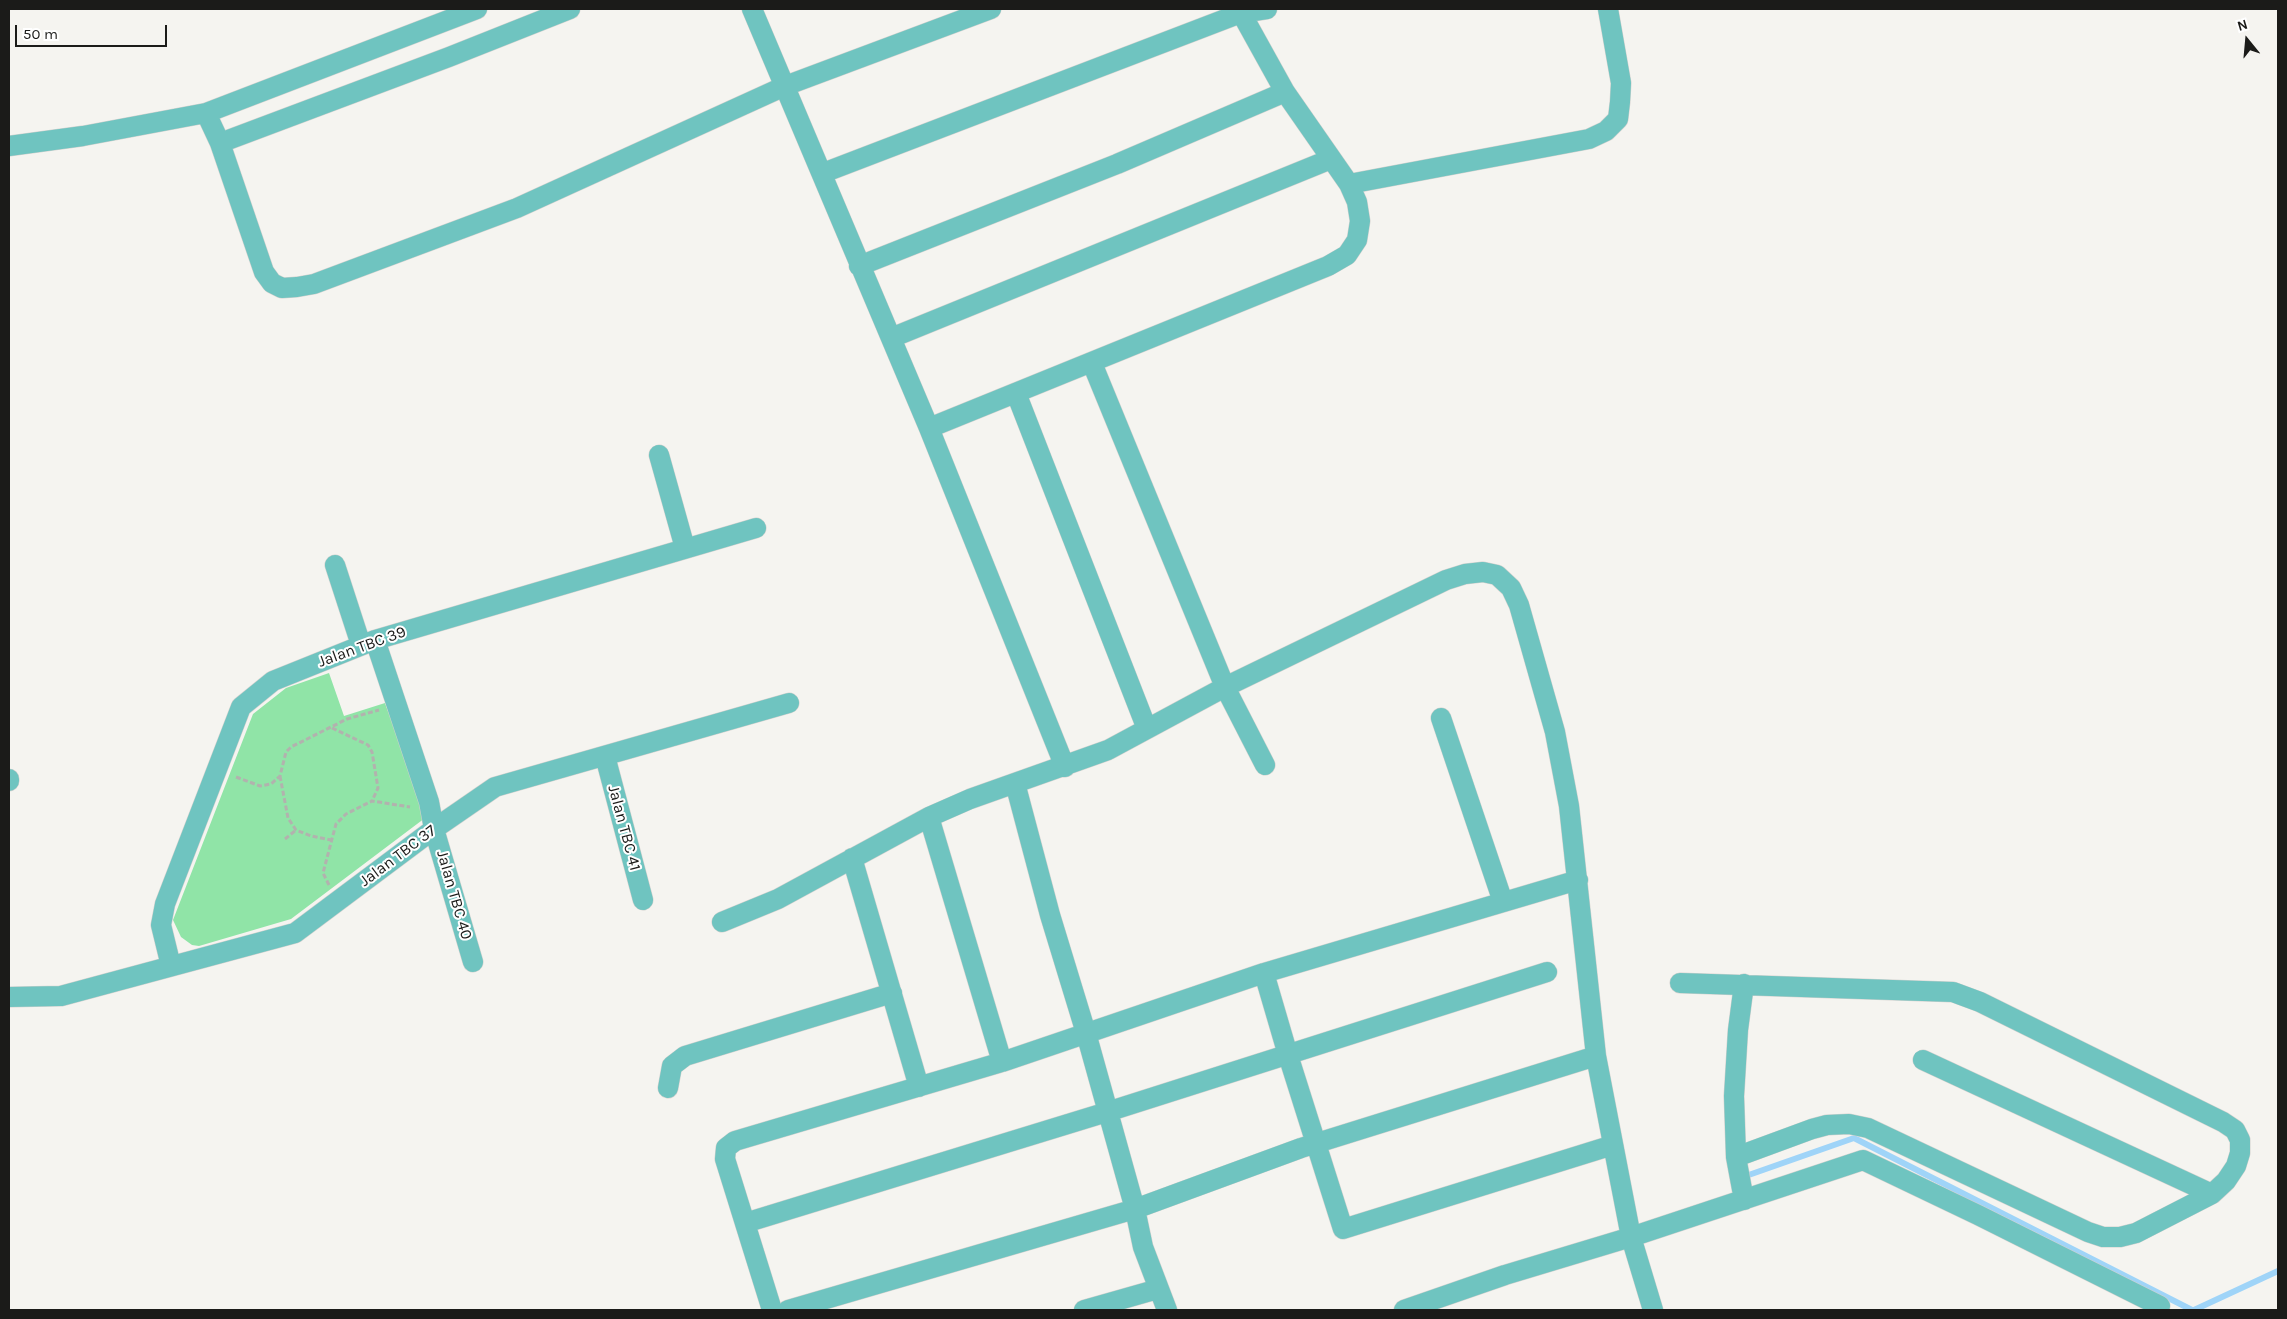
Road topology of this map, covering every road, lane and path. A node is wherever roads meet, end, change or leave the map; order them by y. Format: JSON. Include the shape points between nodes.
{"nodes":[{"id":1,"x":476,"y":9,"type":"edge"},
{"id":2,"x":570,"y":9,"type":"edge"},
{"id":3,"x":752,"y":9,"type":"edge"},
{"id":4,"x":991,"y":9,"type":"edge"},
{"id":5,"x":1267,"y":9,"type":"edge"},
{"id":6,"x":1608,"y":9,"type":"edge"},
{"id":7,"x":1240,"y":11,"type":"edge"},
{"id":8,"x":785,"y":86,"type":"junction"},
{"id":9,"x":1285,"y":92,"type":"junction"},
{"id":10,"x":206,"y":113,"type":"junction"},
{"id":11,"x":220,"y":143,"type":"junction"},
{"id":12,"x":9,"y":146,"type":"edge"},
{"id":13,"x":1331,"y":159,"type":"junction"},
{"id":14,"x":823,"y":173,"type":"junction"},
{"id":15,"x":1349,"y":184,"type":"junction"},
{"id":16,"x":859,"y":266,"type":"junction"},
{"id":17,"x":891,"y":338,"type":"junction"},
{"id":18,"x":1092,"y":363,"type":"junction"},
{"id":19,"x":1016,"y":393,"type":"junction"},
{"id":20,"x":929,"y":428,"type":"junction"},
{"id":21,"x":659,"y":455,"type":"dead end"},
{"id":22,"x":756,"y":528,"type":"dead end"},
{"id":23,"x":686,"y":548,"type":"junction"},
{"id":24,"x":335,"y":566,"type":"dead end"},
{"id":25,"x":368,"y":643,"type":"junction"},
{"id":26,"x":1225,"y":687,"type":"junction"},
{"id":27,"x":789,"y":703,"type":"dead end"},
{"id":28,"x":396,"y":704,"type":"junction"},
{"id":29,"x":1441,"y":718,"type":"dead end"},
{"id":30,"x":331,"y":728,"type":"junction"},
{"id":31,"x":1147,"y":729,"type":"junction"},
{"id":32,"x":605,"y":756,"type":"junction"},
{"id":33,"x":1265,"y":765,"type":"dead end"},
{"id":34,"x":1065,"y":767,"type":"junction"},
{"id":35,"x":216,"y":770,"type":"junction"},
{"id":36,"x":280,"y":776,"type":"junction"},
{"id":37,"x":1015,"y":783,"type":"junction"},
{"id":38,"x":372,"y":801,"type":"junction"},
{"id":39,"x":429,"y":802,"type":"junction"},
{"id":40,"x":930,"y":817,"type":"junction"},
{"id":41,"x":434,"y":829,"type":"junction"},
{"id":42,"x":296,"y":830,"type":"junction"},
{"id":43,"x":285,"y":839,"type":"dead end"},
{"id":44,"x":331,"y":840,"type":"junction"},
{"id":45,"x":852,"y":858,"type":"junction"},
{"id":46,"x":1578,"y":880,"type":"junction"},
{"id":47,"x":340,"y":899,"type":"junction"},
{"id":48,"x":643,"y":900,"type":"dead end"},
{"id":49,"x":1503,"y":902,"type":"junction"},
{"id":50,"x":722,"y":922,"type":"dead end"},
{"id":51,"x":473,"y":962,"type":"dead end"},
{"id":52,"x":171,"y":966,"type":"junction"},
{"id":53,"x":1547,"y":972,"type":"dead end"},
{"id":54,"x":1264,"y":973,"type":"junction"},
{"id":55,"x":1680,"y":983,"type":"dead end"},
{"id":56,"x":1744,"y":984,"type":"junction"},
{"id":57,"x":892,"y":993,"type":"junction"},
{"id":58,"x":9,"y":997,"type":"edge"},
{"id":59,"x":1086,"y":1033,"type":"junction"},
{"id":60,"x":1288,"y":1055,"type":"junction"},
{"id":61,"x":1596,"y":1056,"type":"junction"},
{"id":62,"x":1923,"y":1060,"type":"dead end"},
{"id":63,"x":1002,"y":1062,"type":"junction"},
{"id":64,"x":919,"y":1086,"type":"junction"},
{"id":65,"x":668,"y":1088,"type":"dead end"},
{"id":66,"x":1107,"y":1112,"type":"junction"},
{"id":67,"x":1316,"y":1144,"type":"junction"},
{"id":68,"x":1613,"y":1145,"type":"junction"},
{"id":69,"x":1736,"y":1157,"type":"junction"},
{"id":70,"x":2212,"y":1194,"type":"junction"},
{"id":71,"x":1744,"y":1200,"type":"junction"},
{"id":72,"x":1135,"y":1209,"type":"junction"},
{"id":73,"x":745,"y":1223,"type":"junction"},
{"id":74,"x":1631,"y":1237,"type":"junction"},
{"id":75,"x":1158,"y":1289,"type":"junction"},
{"id":76,"x":2160,"y":1306,"type":"dead end"},
{"id":77,"x":772,"y":1310,"type":"edge"},
{"id":78,"x":788,"y":1310,"type":"edge"},
{"id":79,"x":1084,"y":1310,"type":"edge"},
{"id":80,"x":1167,"y":1310,"type":"edge"},
{"id":81,"x":1404,"y":1310,"type":"edge"},
{"id":82,"x":1653,"y":1310,"type":"edge"}],
"edges":[{"from":1,"to":10,"type":"street"},
{"from":2,"to":11,"type":"street"},
{"from":3,"to":8,"type":"street"},
{"from":4,"to":8,"type":"street"},
{"from":5,"to":7,"type":"street"},
{"from":6,"to":15,"type":"street","via":[[1620,102],[1618,119],[1606,132],[1589,139]]},
{"from":7,"to":9,"type":"street"},
{"from":7,"to":14,"type":"street"},
{"from":8,"to":11,"type":"street","via":[[517,208],[314,284],[297,287],[282,288],[272,283],[264,272]]},
{"from":8,"to":14,"type":"street"},
{"from":9,"to":13,"type":"street"},
{"from":9,"to":16,"type":"street","via":[[1117,164]]},
{"from":10,"to":11,"type":"street"},
{"from":10,"to":12,"type":"street"},
{"from":13,"to":15,"type":"street"},
{"from":13,"to":17,"type":"street"},
{"from":14,"to":16,"type":"street"},
{"from":15,"to":18,"type":"street","via":[[1357,202],[1360,221],[1357,240],[1347,255],[1328,266]]},
{"from":16,"to":17,"type":"street"},
{"from":17,"to":20,"type":"street"},
{"from":18,"to":19,"type":"street"},
{"from":18,"to":26,"type":"street"},
{"from":19,"to":20,"type":"street"},
{"from":19,"to":31,"type":"street"},
{"from":20,"to":34,"type":"street"},
{"from":21,"to":23,"type":"street"},
{"from":22,"to":23,"type":"street","name":"Jalan TBC 39"},
{"from":23,"to":25,"type":"street","name":"Jalan TBC 39"},
{"from":24,"to":25,"type":"street","name":"Jalan TBC 40"},
{"from":25,"to":28,"type":"street","name":"Jalan TBC 40"},
{"from":25,"to":35,"type":"street","name":"Jalan TBC 39","via":[[273,682],[241,707]]},
{"from":26,"to":31,"type":"street"},
{"from":26,"to":33,"type":"street"},
{"from":26,"to":46,"type":"street","via":[[1446,580],[1482,572],[1497,575],[1511,588],[1519,605],[1554,732],[1569,806]]},
{"from":27,"to":32,"type":"street","name":"Jalan TBC 37"},
{"from":28,"to":30,"type":"path","via":[[347,719]]},
{"from":28,"to":39,"type":"street","name":"Jalan TBC 40"},
{"from":29,"to":49,"type":"street"},
{"from":30,"to":36,"type":"path","via":[[288,750]]},
{"from":30,"to":38,"type":"path","via":[[368,745],[372,752],[378,788]]},
{"from":31,"to":34,"type":"street","via":[[1108,750]]},
{"from":32,"to":41,"type":"street","name":"Jalan TBC 37","via":[[495,787]]},
{"from":32,"to":48,"type":"street","name":"Jalan TBC 41"},
{"from":34,"to":37,"type":"street"},
{"from":35,"to":36,"type":"path","via":[[260,786],[271,784]]},
{"from":35,"to":52,"type":"street","name":"Jalan TBC 39","via":[[166,904],[161,926]]},
{"from":36,"to":42,"type":"path","via":[[288,818]]},
{"from":37,"to":40,"type":"street"},
{"from":37,"to":59,"type":"street","via":[[1050,916]]},
{"from":38,"to":39,"type":"path","via":[[410,807]]},
{"from":38,"to":44,"type":"path","via":[[346,814],[336,824]]},
{"from":39,"to":41,"type":"street","name":"Jalan TBC 40"},
{"from":40,"to":45,"type":"street"},
{"from":40,"to":63,"type":"street"},
{"from":41,"to":47,"type":"street","name":"Jalan TBC 37"},
{"from":41,"to":51,"type":"street","name":"Jalan TBC 40"},
{"from":42,"to":43,"type":"path"},
{"from":42,"to":44,"type":"path"},
{"from":44,"to":47,"type":"path","via":[[323,873]]},
{"from":45,"to":50,"type":"street","via":[[778,898]]},
{"from":45,"to":57,"type":"street"},
{"from":46,"to":49,"type":"street"},
{"from":46,"to":61,"type":"street"},
{"from":47,"to":52,"type":"street","name":"Jalan TBC 37","via":[[295,933]]},
{"from":49,"to":54,"type":"street"},
{"from":52,"to":58,"type":"street","name":"Jalan TBC 37","via":[[61,996]]},
{"from":53,"to":60,"type":"street"},
{"from":54,"to":59,"type":"street"},
{"from":54,"to":60,"type":"street"},
{"from":55,"to":56,"type":"street"},
{"from":56,"to":69,"type":"street","via":[[1734,1096]]},
{"from":56,"to":70,"type":"street","via":[[1953,992],[1980,1002],[2234,1130],[2240,1140],[2238,1160],[2226,1181]]},
{"from":57,"to":64,"type":"street"},
{"from":57,"to":65,"type":"street","via":[[685,1056],[672,1066]]},
{"from":59,"to":63,"type":"street"},
{"from":59,"to":66,"type":"street"},
{"from":60,"to":66,"type":"street"},
{"from":60,"to":67,"type":"street"},
{"from":61,"to":67,"type":"street"},
{"from":61,"to":68,"type":"street"},
{"from":62,"to":70,"type":"street"},
{"from":63,"to":64,"type":"street"},
{"from":64,"to":73,"type":"street","via":[[735,1142],[726,1148],[725,1159]]},
{"from":66,"to":72,"type":"street"},
{"from":66,"to":73,"type":"street"},
{"from":67,"to":68,"type":"street","via":[[1343,1229]]},
{"from":67,"to":72,"type":"street"},
{"from":68,"to":74,"type":"street"},
{"from":69,"to":70,"type":"street","via":[[1812,1129],[1849,1124],[1868,1128],[2103,1237],[2136,1233]]},
{"from":69,"to":71,"type":"street"},
{"from":71,"to":74,"type":"street"},
{"from":71,"to":76,"type":"street","via":[[1863,1160]]},
{"from":72,"to":75,"type":"street","via":[[1143,1247]]},
{"from":72,"to":78,"type":"street"},
{"from":73,"to":77,"type":"street"},
{"from":74,"to":81,"type":"street"},
{"from":74,"to":82,"type":"street"},
{"from":75,"to":79,"type":"street"},
{"from":75,"to":80,"type":"street"}]}
